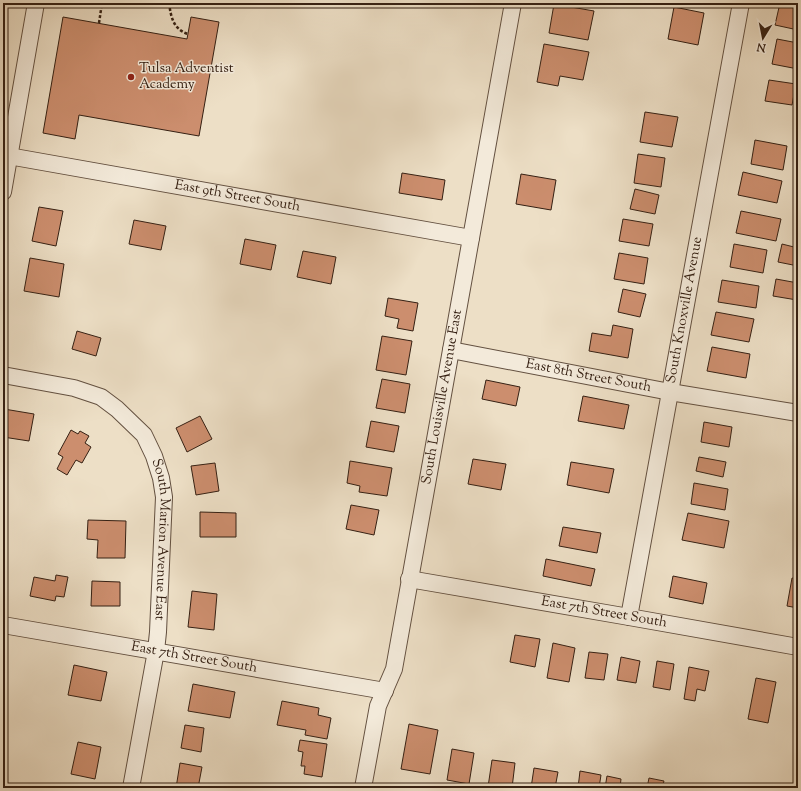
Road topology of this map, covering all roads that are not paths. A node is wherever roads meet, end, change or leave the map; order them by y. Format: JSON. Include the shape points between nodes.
{"nodes":[{"id":1,"x":36,"y":3,"type":"edge"},
{"id":2,"x":513,"y":3,"type":"edge"},
{"id":3,"x":741,"y":3,"type":"edge"},
{"id":4,"x":6,"y":156,"type":"edge"},
{"id":5,"x":3,"y":192,"type":"edge"},
{"id":6,"x":471,"y":238,"type":"junction"},
{"id":7,"x":451,"y":350,"type":"junction"},
{"id":8,"x":3,"y":375,"type":"edge"},
{"id":9,"x":670,"y":392,"type":"junction"},
{"id":10,"x":798,"y":413,"type":"edge"},
{"id":11,"x":409,"y":579,"type":"junction"},
{"id":12,"x":629,"y":617,"type":"junction"},
{"id":13,"x":3,"y":625,"type":"edge"},
{"id":14,"x":798,"y":647,"type":"edge"},
{"id":15,"x":156,"y":651,"type":"junction"},
{"id":16,"x":385,"y":691,"type":"junction"},
{"id":17,"x":131,"y":788,"type":"edge"},
{"id":18,"x":363,"y":788,"type":"edge"}],
"edges":[{"from":1,"to":4,"type":"street"},
{"from":2,"to":6,"type":"street","name":"South Louisville Avenue East"},
{"from":3,"to":9,"type":"street","name":"South Knoxville Avenue"},
{"from":4,"to":5,"type":"street"},
{"from":4,"to":6,"type":"street","name":"East 9th Street South"},
{"from":6,"to":7,"type":"street","name":"South Louisville Avenue East"},
{"from":7,"to":9,"type":"street","name":"East 8th Street South"},
{"from":7,"to":11,"type":"street","name":"South Louisville Avenue East"},
{"from":8,"to":15,"type":"street","name":"South Marion Avenue East","via":[[74,388],[101,397],[144,435],[154,456],[164,497]]},
{"from":9,"to":10,"type":"street","name":"East 8th Street South"},
{"from":9,"to":12,"type":"street","name":"South Knoxville Avenue"},
{"from":11,"to":12,"type":"street","name":"East 7th Street South"},
{"from":11,"to":16,"type":"street","name":"South Louisville Avenue East","via":[[394,669]]},
{"from":12,"to":14,"type":"street","name":"East 7th Street South"},
{"from":13,"to":15,"type":"street","name":"East 7th Street South"},
{"from":15,"to":16,"type":"street","name":"East 7th Street South"},
{"from":15,"to":17,"type":"street","name":"South Marion Avenue East"},
{"from":16,"to":18,"type":"street","name":"South Louisville Avenue East","via":[[378,706]]}]}
